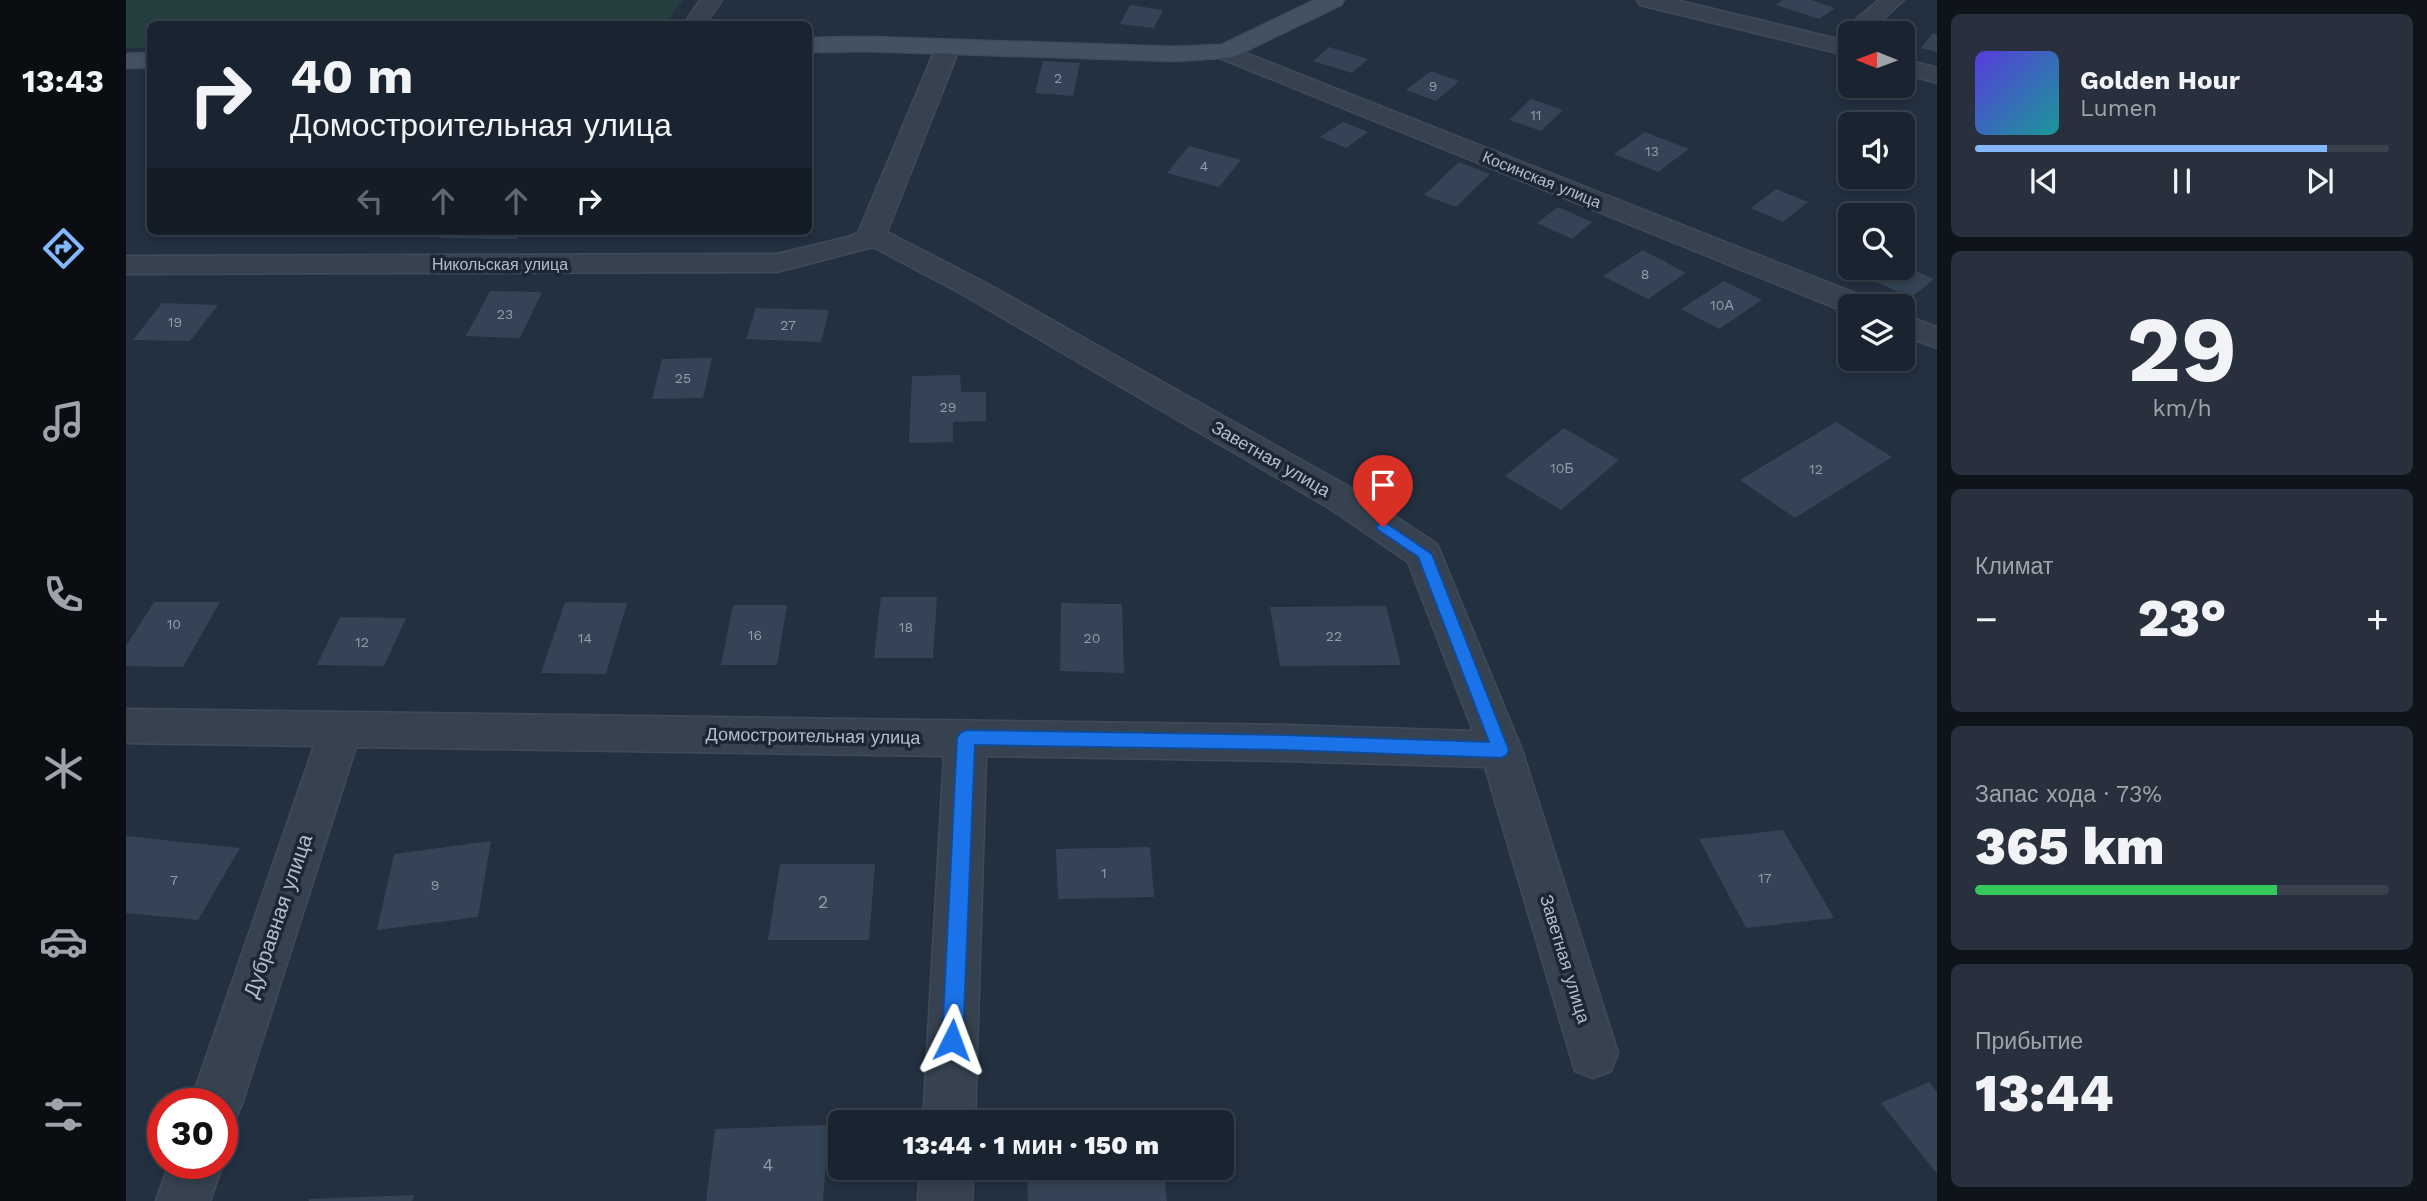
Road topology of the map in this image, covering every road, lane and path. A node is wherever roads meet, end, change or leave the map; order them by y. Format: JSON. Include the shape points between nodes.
{"nodes":[{"id":1,"x":711,"y":0,"type":"edge"},
{"id":2,"x":1333,"y":0,"type":"edge"},
{"id":3,"x":1648,"y":0,"type":"edge"},
{"id":4,"x":1893,"y":0,"type":"edge"},
{"id":5,"x":697,"y":21,"type":"edge"},
{"id":6,"x":1870,"y":21,"type":"edge"},
{"id":7,"x":1838,"y":39,"type":"edge"},
{"id":8,"x":812,"y":45,"type":"edge"},
{"id":9,"x":948,"y":47,"type":"junction"},
{"id":10,"x":1225,"y":52,"type":"junction"},
{"id":11,"x":147,"y":60,"type":"edge"},
{"id":12,"x":126,"y":61,"type":"edge"},
{"id":13,"x":1915,"y":69,"type":"edge"},
{"id":14,"x":1937,"y":76,"type":"edge"},
{"id":15,"x":870,"y":238,"type":"junction"},
{"id":16,"x":126,"y":265,"type":"edge"},
{"id":17,"x":1838,"y":298,"type":"edge"},
{"id":18,"x":1915,"y":329,"type":"edge"},
{"id":19,"x":1937,"y":338,"type":"edge"},
{"id":20,"x":126,"y":726,"type":"edge"},
{"id":21,"x":341,"y":729,"type":"junction"},
{"id":22,"x":966,"y":738,"type":"junction"},
{"id":23,"x":1501,"y":750,"type":"junction"},
{"id":24,"x":1593,"y":1053,"type":"dead end"},
{"id":25,"x":221,"y":1088,"type":"edge"},
{"id":26,"x":950,"y":1110,"type":"edge"},
{"id":27,"x":191,"y":1179,"type":"edge"},
{"id":28,"x":946,"y":1180,"type":"edge"},
{"id":29,"x":183,"y":1201,"type":"edge"},
{"id":30,"x":945,"y":1201,"type":"edge"}],
"edges":[{"from":1,"to":5,"type":"street"},
{"from":2,"to":10,"type":"street"},
{"from":3,"to":7,"type":"street"},
{"from":4,"to":6,"type":"street"},
{"from":8,"to":9,"type":"street"},
{"from":9,"to":10,"type":"street"},
{"from":9,"to":15,"type":"street"},
{"from":10,"to":17,"type":"street","name":"Косинская улица"},
{"from":11,"to":12,"type":"street"},
{"from":13,"to":14,"type":"street"},
{"from":15,"to":16,"type":"street","name":"Никольская улица","via":[[777,263]]},
{"from":15,"to":23,"type":"street","name":"Заветная улица","via":[[973,288],[1342,499],[1424,554]]},
{"from":18,"to":19,"type":"street"},
{"from":20,"to":21,"type":"street","name":"Домостроительная улица"},
{"from":21,"to":22,"type":"street","name":"Домостроительная улица"},
{"from":21,"to":25,"type":"street","name":"Дубравная улица"},
{"from":22,"to":23,"type":"street","name":"Домостроительная улица"},
{"from":22,"to":26,"type":"street"},
{"from":23,"to":24,"type":"street","name":"Заветная улица"},
{"from":27,"to":29,"type":"street"},
{"from":28,"to":30,"type":"street"}]}
